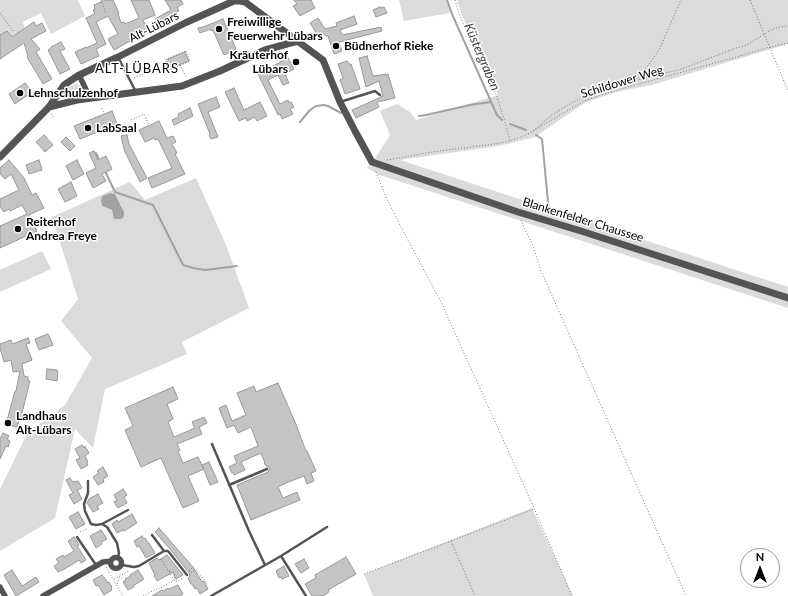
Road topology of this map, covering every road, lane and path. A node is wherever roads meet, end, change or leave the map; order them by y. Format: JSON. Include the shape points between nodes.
{"nodes":[{"id":1,"x":101,"y":0,"type":"edge"},
{"id":2,"x":455,"y":0,"type":"edge"},
{"id":3,"x":681,"y":0,"type":"edge"},
{"id":4,"x":750,"y":0,"type":"edge"},
{"id":5,"x":0,"y":13,"type":"edge"},
{"id":6,"x":106,"y":14,"type":"dead end"},
{"id":7,"x":788,"y":26,"type":"edge"},
{"id":8,"x":12,"y":31,"type":"dead end"},
{"id":9,"x":764,"y":35,"type":"junction"},
{"id":10,"x":298,"y":41,"type":"junction"},
{"id":11,"x":788,"y":43,"type":"edge"},
{"id":12,"x":769,"y":47,"type":"junction"},
{"id":13,"x":118,"y":57,"type":"junction"},
{"id":14,"x":180,"y":65,"type":"junction"},
{"id":15,"x":164,"y":66,"type":"junction"},
{"id":16,"x":80,"y":75,"type":"junction"},
{"id":17,"x":186,"y":77,"type":"dead end"},
{"id":18,"x":130,"y":80,"type":"junction"},
{"id":19,"x":636,"y":81,"type":"junction"},
{"id":20,"x":631,"y":86,"type":"junction"},
{"id":21,"x":788,"y":91,"type":"edge"},
{"id":22,"x":136,"y":92,"type":"junction"},
{"id":23,"x":380,"y":95,"type":"dead end"},
{"id":24,"x":90,"y":98,"type":"junction"},
{"id":25,"x":340,"y":102,"type":"junction"},
{"id":26,"x":49,"y":107,"type":"junction"},
{"id":27,"x":102,"y":108,"type":"dead end"},
{"id":28,"x":104,"y":114,"type":"dead end"},
{"id":29,"x":131,"y":120,"type":"dead end"},
{"id":30,"x":149,"y":125,"type":"dead end"},
{"id":31,"x":528,"y":134,"type":"junction"},
{"id":32,"x":510,"y":141,"type":"junction"},
{"id":33,"x":0,"y":157,"type":"edge"},
{"id":34,"x":387,"y":159,"type":"dead end"},
{"id":35,"x":372,"y":162,"type":"junction"},
{"id":36,"x":518,"y":212,"type":"junction"},
{"id":37,"x":788,"y":298,"type":"edge"},
{"id":38,"x":212,"y":444,"type":"dead end"},
{"id":39,"x":267,"y":469,"type":"dead end"},
{"id":40,"x":88,"y":480,"type":"dead end"},
{"id":41,"x":229,"y":485,"type":"junction"},
{"id":42,"x":534,"y":508,"type":"junction"},
{"id":43,"x":128,"y":510,"type":"dead end"},
{"id":44,"x":94,"y":524,"type":"junction"},
{"id":45,"x":102,"y":524,"type":"junction"},
{"id":46,"x":327,"y":527,"type":"dead end"},
{"id":47,"x":152,"y":535,"type":"dead end"},
{"id":48,"x":77,"y":536,"type":"joint"},
{"id":49,"x":451,"y":541,"type":"junction"},
{"id":50,"x":164,"y":550,"type":"junction"},
{"id":51,"x":281,"y":556,"type":"junction"},
{"id":52,"x":118,"y":557,"type":"junction"},
{"id":53,"x":111,"y":561,"type":"junction"},
{"id":54,"x":103,"y":562,"type":"junction"},
{"id":55,"x":96,"y":565,"type":"junction"},
{"id":56,"x":122,"y":565,"type":"junction"},
{"id":57,"x":265,"y":565,"type":"junction"},
{"id":58,"x":139,"y":566,"type":"junction"},
{"id":59,"x":188,"y":571,"type":"dead end"},
{"id":60,"x":195,"y":571,"type":"dead end"},
{"id":61,"x":168,"y":572,"type":"dead end"},
{"id":62,"x":170,"y":574,"type":"dead end"},
{"id":63,"x":364,"y":574,"type":"dead end"},
{"id":64,"x":187,"y":575,"type":"dead end"},
{"id":65,"x":120,"y":576,"type":"junction"},
{"id":66,"x":113,"y":580,"type":"junction"},
{"id":67,"x":177,"y":581,"type":"dead end"},
{"id":68,"x":117,"y":585,"type":"junction"},
{"id":69,"x":0,"y":587,"type":"edge"},
{"id":70,"x":5,"y":596,"type":"edge"},
{"id":71,"x":43,"y":596,"type":"edge"},
{"id":72,"x":123,"y":596,"type":"edge"},
{"id":73,"x":143,"y":596,"type":"edge"},
{"id":74,"x":211,"y":596,"type":"edge"},
{"id":75,"x":306,"y":596,"type":"edge"},
{"id":76,"x":475,"y":596,"type":"edge"},
{"id":77,"x":572,"y":596,"type":"edge"},
{"id":78,"x":686,"y":596,"type":"edge"}],
"edges":[{"from":1,"to":6,"type":"path"},
{"from":2,"to":32,"type":"path","via":[[497,97]]},
{"from":3,"to":19,"type":"path","via":[[659,50]]},
{"from":4,"to":9,"type":"path"},
{"from":5,"to":8,"type":"path"},
{"from":7,"to":9,"type":"path","via":[[771,30]]},
{"from":9,"to":12,"type":"path"},
{"from":9,"to":19,"type":"path","via":[[747,45],[682,70]]},
{"from":10,"to":13,"type":"street","name":"Alt-Lübars","via":[[245,2],[234,1]]},
{"from":10,"to":22,"type":"street","name":"Alt-Lübars","via":[[264,50],[182,86]]},
{"from":10,"to":25,"type":"street","name":"Alt-Lübars","via":[[323,60]]},
{"from":11,"to":12,"type":"path","name":"Schildower Weg"},
{"from":12,"to":20,"type":"path","name":"Schildower Weg"},
{"from":12,"to":21,"type":"path"},
{"from":13,"to":16,"type":"street","name":"Alt-Lübars"},
{"from":13,"to":18,"type":"lane"},
{"from":14,"to":15,"type":"path","via":[[170,70],[165,70]]},
{"from":14,"to":15,"type":"path","via":[[190,61],[186,51],[166,59],[167,61],[162,62]]},
{"from":14,"to":17,"type":"path"},
{"from":15,"to":18,"type":"path"},
{"from":16,"to":24,"type":"street"},
{"from":16,"to":26,"type":"street","name":"Alt-Lübars","via":[[64,85]]},
{"from":18,"to":22,"type":"lane"},
{"from":19,"to":20,"type":"path"},
{"from":19,"to":31,"type":"path","via":[[588,94],[552,115]]},
{"from":20,"to":31,"type":"path","name":"Schildower Weg","via":[[584,101]]},
{"from":22,"to":24,"type":"street","name":"Alt-Lübars"},
{"from":23,"to":25,"type":"lane","via":[[374,91]]},
{"from":24,"to":26,"type":"street","name":"Alt-Lübars"},
{"from":25,"to":35,"type":"street","name":"Alt-Lübars"},
{"from":26,"to":33,"type":"street","name":"Alt-Lübars"},
{"from":27,"to":28,"type":"path"},
{"from":29,"to":30,"type":"path","via":[[144,114]]},
{"from":31,"to":32,"type":"path","name":"Schildower Weg"},
{"from":32,"to":34,"type":"path","name":"Schildower Weg"},
{"from":35,"to":36,"type":"street","name":"Blankenfelder Chaussee"},
{"from":35,"to":42,"type":"path","via":[[386,197],[441,302]]},
{"from":36,"to":37,"type":"street","name":"Blankenfelder Chaussee"},
{"from":36,"to":78,"type":"path"},
{"from":38,"to":41,"type":"lane"},
{"from":39,"to":41,"type":"lane"},
{"from":40,"to":44,"type":"lane","via":[[84,506],[91,524]]},
{"from":41,"to":57,"type":"lane"},
{"from":42,"to":49,"type":"path"},
{"from":42,"to":77,"type":"path"},
{"from":43,"to":45,"type":"lane"},
{"from":44,"to":45,"type":"lane"},
{"from":44,"to":48,"type":"path"},
{"from":45,"to":52,"type":"lane","via":[[107,527],[117,543]]},
{"from":46,"to":51,"type":"lane"},
{"from":47,"to":50,"type":"lane"},
{"from":48,"to":55,"type":"lane"},
{"from":49,"to":63,"type":"path"},
{"from":49,"to":76,"type":"path"},
{"from":50,"to":58,"type":"lane"},
{"from":50,"to":64,"type":"lane","via":[[168,551]]},
{"from":51,"to":57,"type":"lane"},
{"from":51,"to":75,"type":"lane"},
{"from":52,"to":53,"type":"street"},
{"from":52,"to":56,"type":"street"},
{"from":53,"to":54,"type":"street"},
{"from":53,"to":56,"type":"street","via":[[112,567],[119,568]]},
{"from":54,"to":55,"type":"street"},
{"from":54,"to":66,"type":"path"},
{"from":55,"to":71,"type":"street"},
{"from":56,"to":58,"type":"lane"},
{"from":57,"to":74,"type":"lane"},
{"from":58,"to":65,"type":"path"},
{"from":59,"to":60,"type":"path","via":[[192,568]]},
{"from":61,"to":67,"type":"path","via":[[170,570]]},
{"from":62,"to":73,"type":"path","via":[[174,580]]},
{"from":65,"to":66,"type":"path"},
{"from":65,"to":68,"type":"path"},
{"from":66,"to":68,"type":"path"},
{"from":68,"to":72,"type":"path"},
{"from":69,"to":70,"type":"street"}]}
